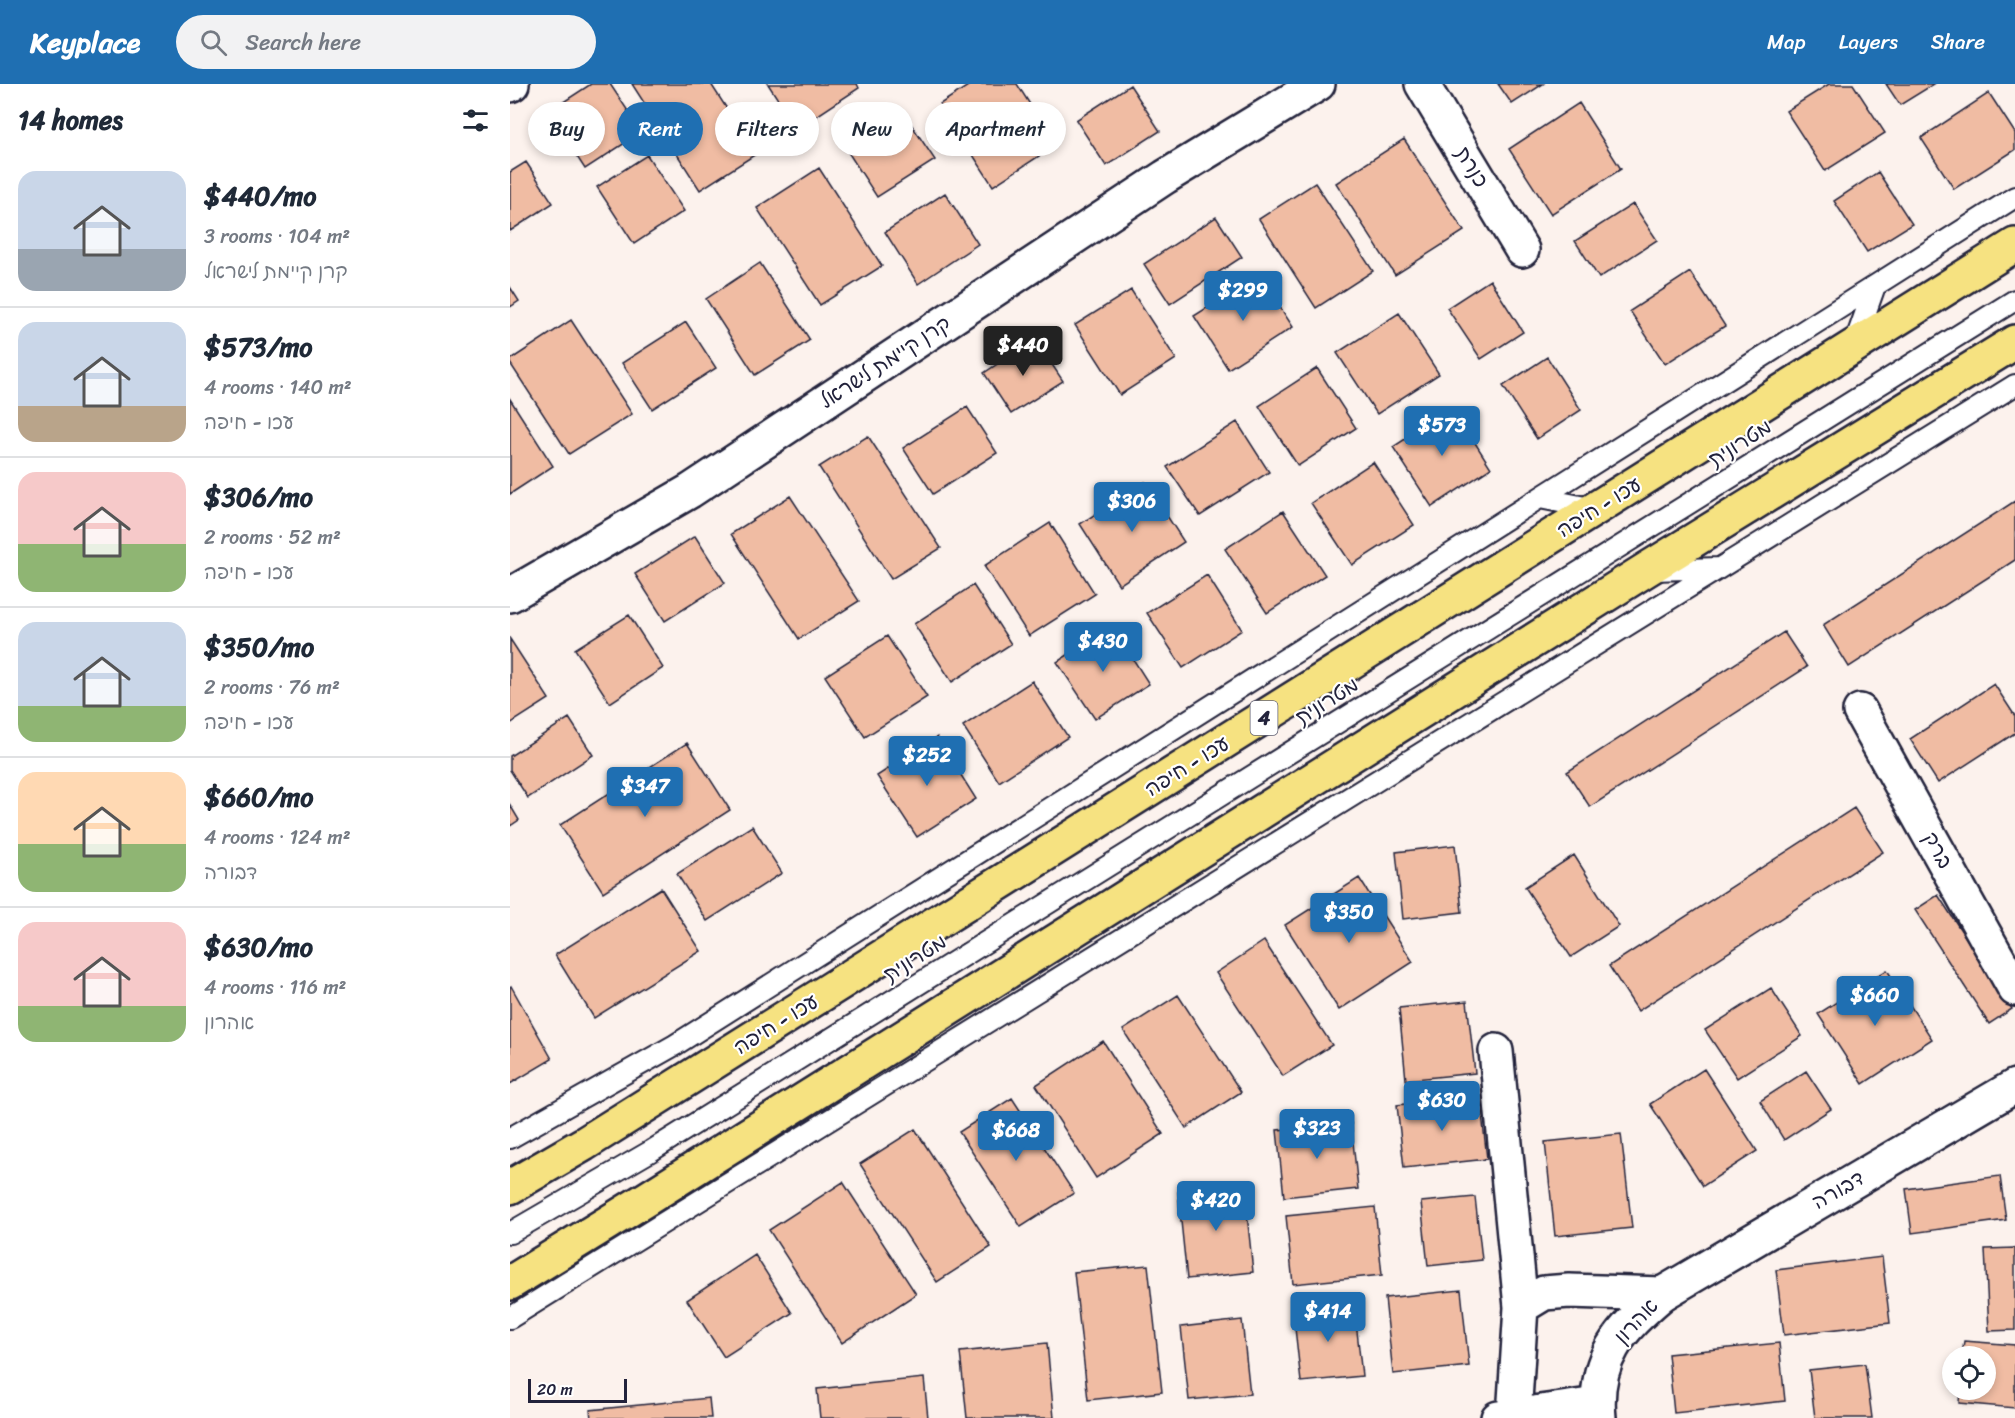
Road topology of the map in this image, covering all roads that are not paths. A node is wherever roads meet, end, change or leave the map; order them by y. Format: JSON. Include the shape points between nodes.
{"nodes":[{"id":1,"x":1318,"y":84,"type":"edge"},
{"id":2,"x":1422,"y":84,"type":"edge"},
{"id":3,"x":2015,"y":197,"type":"edge"},
{"id":4,"x":2015,"y":244,"type":"edge"},
{"id":5,"x":1522,"y":250,"type":"dead end"},
{"id":6,"x":1875,"y":286,"type":"junction"},
{"id":7,"x":2015,"y":300,"type":"edge"},
{"id":8,"x":2015,"y":342,"type":"edge"},
{"id":9,"x":1854,"y":345,"type":"junction"},
{"id":10,"x":2015,"y":385,"type":"edge"},
{"id":11,"x":1540,"y":498,"type":"junction"},
{"id":12,"x":1595,"y":509,"type":"junction"},
{"id":13,"x":1721,"y":568,"type":"junction"},
{"id":14,"x":1644,"y":571,"type":"junction"},
{"id":15,"x":510,"y":595,"type":"edge"},
{"id":16,"x":1860,"y":711,"type":"dead end"},
{"id":17,"x":2015,"y":989,"type":"edge"},
{"id":18,"x":1496,"y":1051,"type":"dead end"},
{"id":19,"x":2015,"y":1086,"type":"edge"},
{"id":20,"x":510,"y":1137,"type":"edge"},
{"id":21,"x":510,"y":1187,"type":"edge"},
{"id":22,"x":510,"y":1233,"type":"edge"},
{"id":23,"x":510,"y":1283,"type":"edge"},
{"id":24,"x":1662,"y":1294,"type":"junction"},
{"id":25,"x":1521,"y":1307,"type":"junction"},
{"id":26,"x":510,"y":1318,"type":"edge"},
{"id":27,"x":1598,"y":1411,"type":"edge"},
{"id":28,"x":1506,"y":1417,"type":"edge"}],
"edges":[{"from":1,"to":15,"type":"street","name":"קרן קיימת לישראל","via":[[1165,177],[690,491]]},
{"from":2,"to":5,"type":"street","name":"כנרת"},
{"from":3,"to":6,"type":"lane"},
{"from":4,"to":9,"type":"highway","name":"עכו - חיפה","number":"4"},
{"from":6,"to":9,"type":"lane"},
{"from":6,"to":11,"type":"lane"},
{"from":7,"to":22,"type":"lane","name":"מטרונית","via":[[671,1138]]},
{"from":8,"to":14,"type":"highway"},
{"from":9,"to":12,"type":"highway","name":"עכו - חיפה","number":"4"},
{"from":10,"to":13,"type":"lane"},
{"from":11,"to":12,"type":"lane"},
{"from":11,"to":20,"type":"lane","via":[[675,1045]]},
{"from":12,"to":21,"type":"highway","name":"עכו - חיפה","number":"4"},
{"from":13,"to":14,"type":"lane"},
{"from":13,"to":26,"type":"lane"},
{"from":14,"to":23,"type":"highway"},
{"from":16,"to":17,"type":"street","name":"ברק"},
{"from":18,"to":25,"type":"street"},
{"from":19,"to":24,"type":"street","name":"דבורה"},
{"from":24,"to":25,"type":"street","via":[[1544,1293]]},
{"from":24,"to":27,"type":"street","name":"אהרון","via":[[1632,1319],[1614,1342],[1603,1367]]},
{"from":25,"to":28,"type":"street"},
{"from":27,"to":28,"type":"street"}]}
